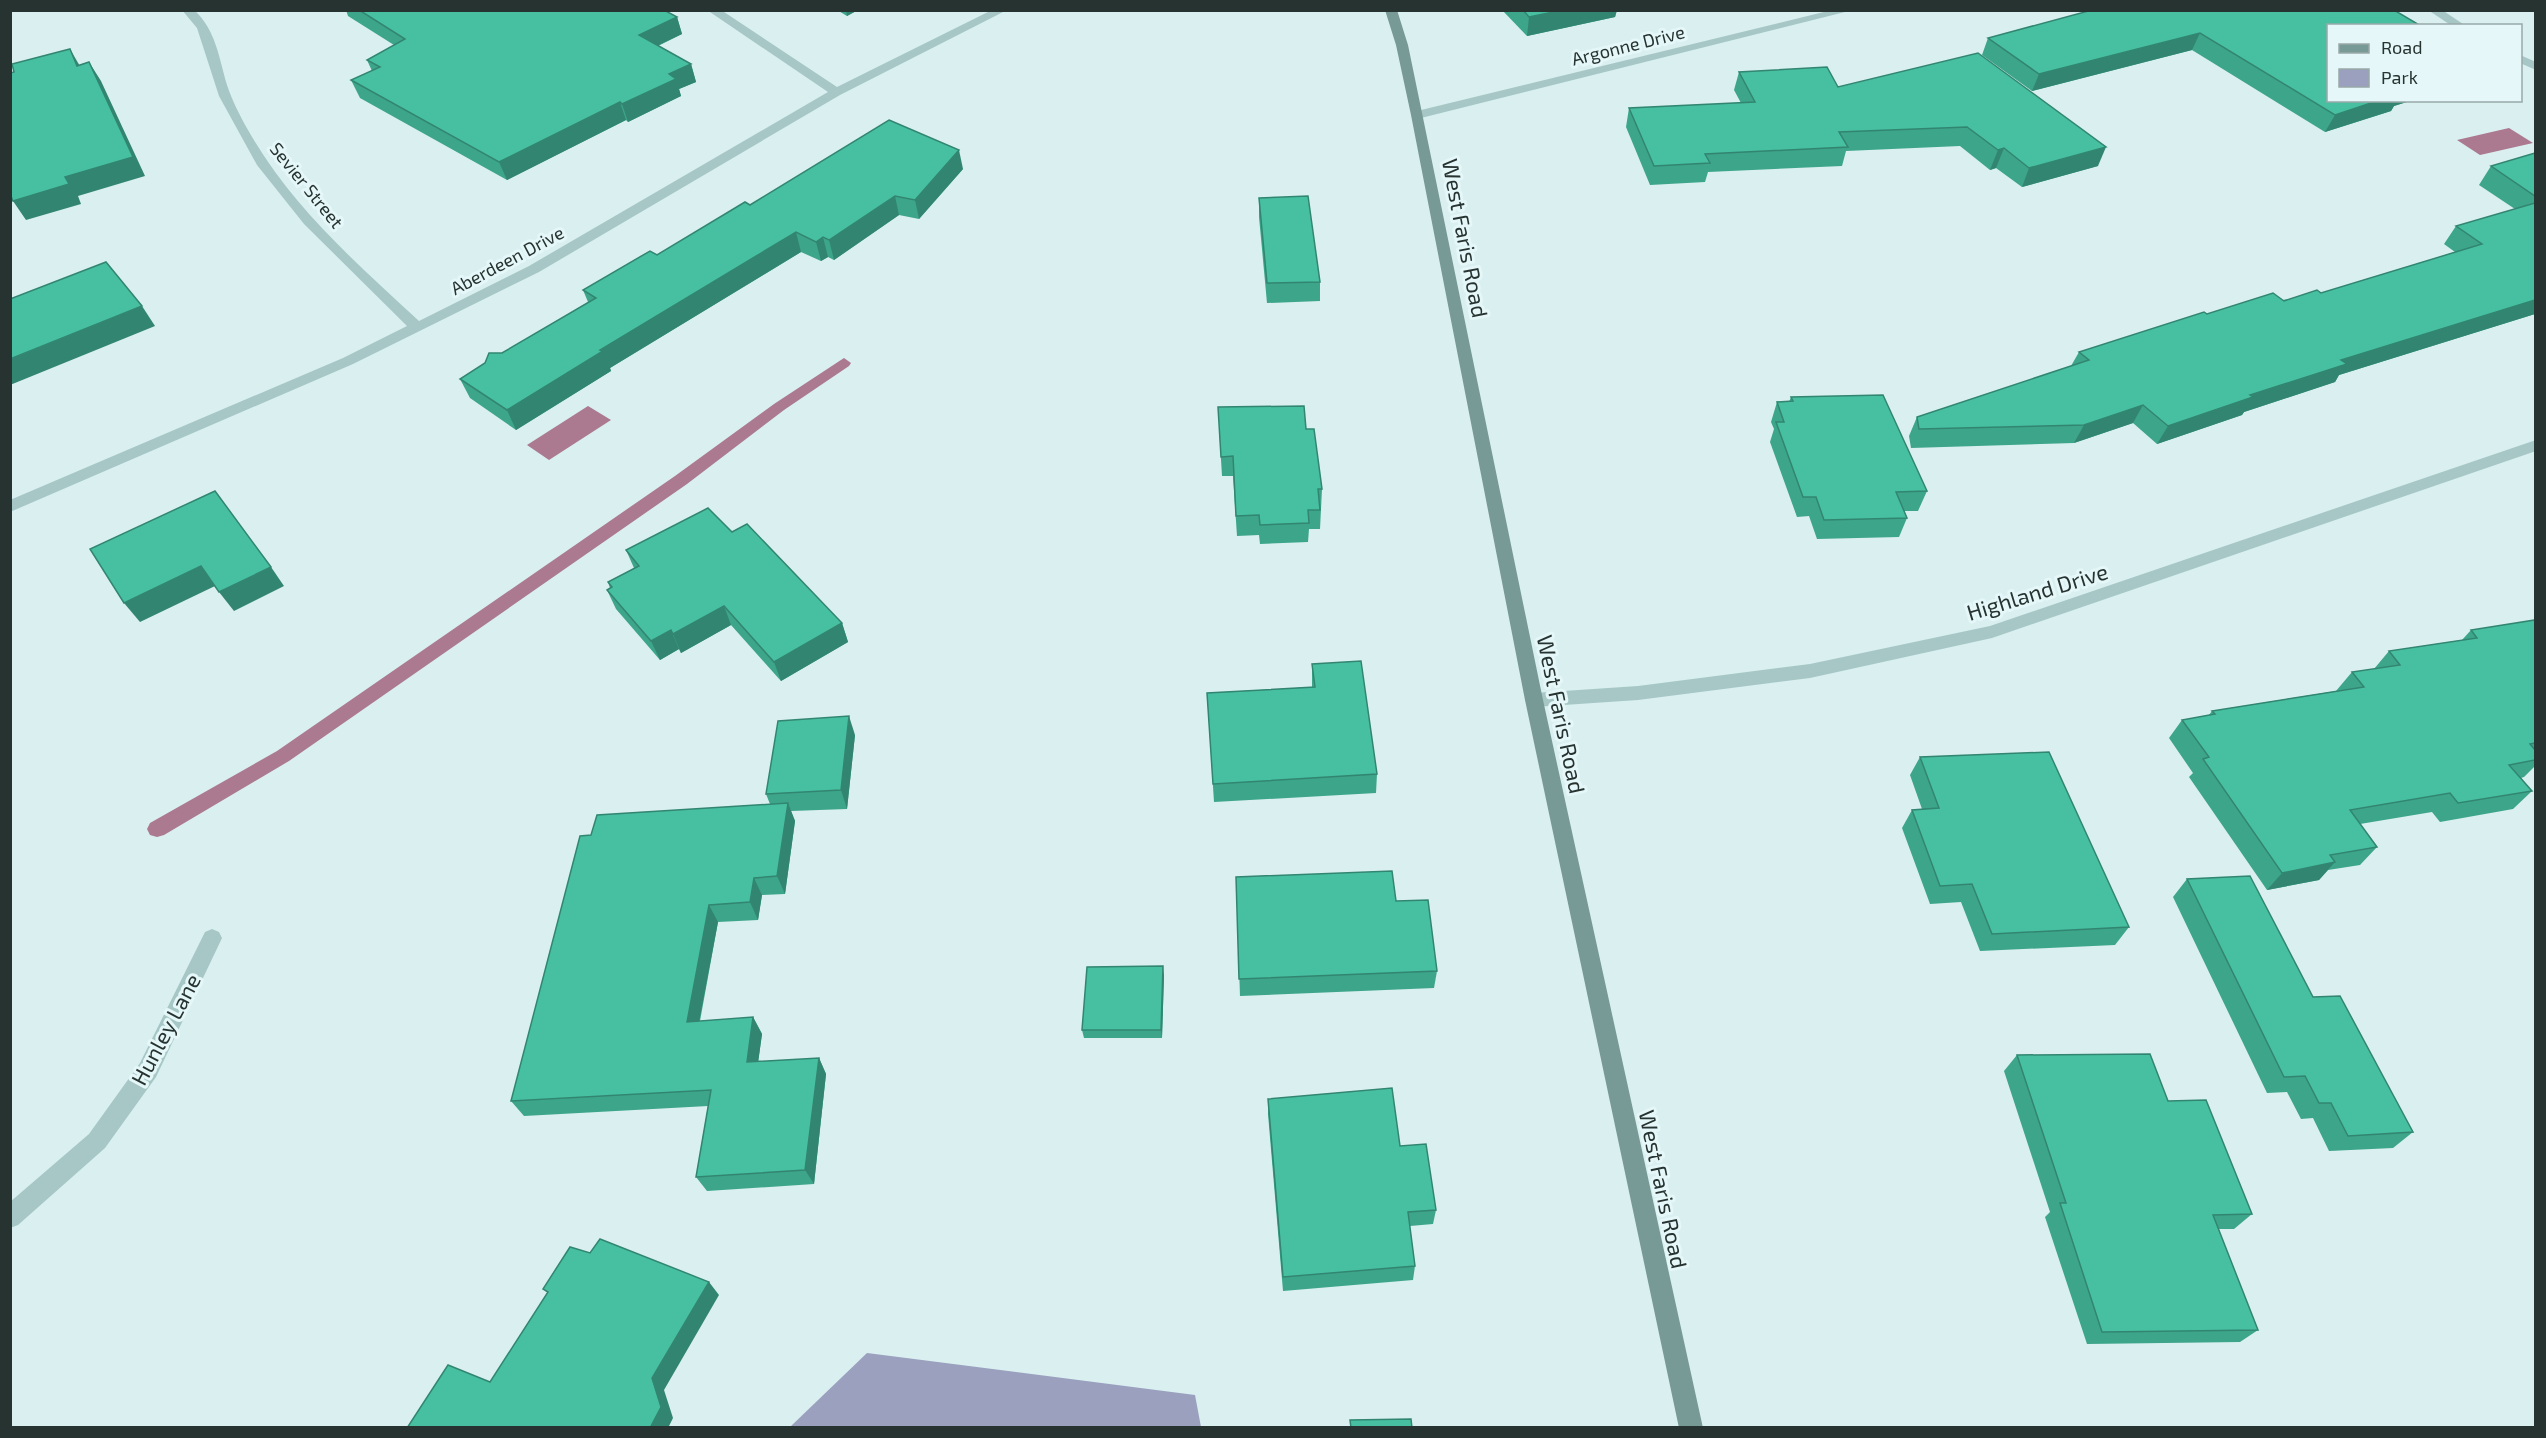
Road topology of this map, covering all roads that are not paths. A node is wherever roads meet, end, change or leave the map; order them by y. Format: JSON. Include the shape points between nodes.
{"nodes":[{"id":1,"x":188,"y":10,"type":"edge"},
{"id":2,"x":712,"y":10,"type":"edge"},
{"id":3,"x":1002,"y":10,"type":"edge"},
{"id":4,"x":1390,"y":10,"type":"edge"},
{"id":5,"x":1848,"y":10,"type":"edge"},
{"id":6,"x":2433,"y":10,"type":"edge"},
{"id":7,"x":2458,"y":24,"type":"edge"},
{"id":8,"x":2522,"y":59,"type":"edge"},
{"id":9,"x":2535,"y":67,"type":"edge"},
{"id":10,"x":837,"y":92,"type":"junction"},
{"id":11,"x":1417,"y":115,"type":"junction"},
{"id":12,"x":417,"y":327,"type":"junction"},
{"id":13,"x":2535,"y":445,"type":"edge"},
{"id":14,"x":10,"y":507,"type":"edge"},
{"id":15,"x":1534,"y":700,"type":"junction"},
{"id":16,"x":212,"y":938,"type":"dead end"},
{"id":17,"x":10,"y":1217,"type":"edge"},
{"id":18,"x":1691,"y":1428,"type":"edge"}],
"edges":[{"from":1,"to":12,"type":"street","name":"Sevier Street","via":[[211,44],[225,96],[264,165],[348,262]]},
{"from":2,"to":10,"type":"street"},
{"from":3,"to":10,"type":"street","name":"Aberdeen Drive"},
{"from":4,"to":11,"type":"main road","name":"West Faris Road"},
{"from":5,"to":11,"type":"street","name":"Argonne Drive"},
{"from":6,"to":7,"type":"street"},
{"from":8,"to":9,"type":"street"},
{"from":10,"to":12,"type":"street","name":"Aberdeen Drive","via":[[534,268]]},
{"from":11,"to":15,"type":"main road","name":"West Faris Road"},
{"from":12,"to":14,"type":"street","name":"Aberdeen Drive","via":[[338,366]]},
{"from":13,"to":15,"type":"street","name":"Highland Drive","via":[[1992,632],[1810,671],[1638,693]]},
{"from":15,"to":18,"type":"main road","name":"West Faris Road"},
{"from":16,"to":17,"type":"street","name":"Hunley Lane","via":[[148,1070],[98,1141]]}]}
